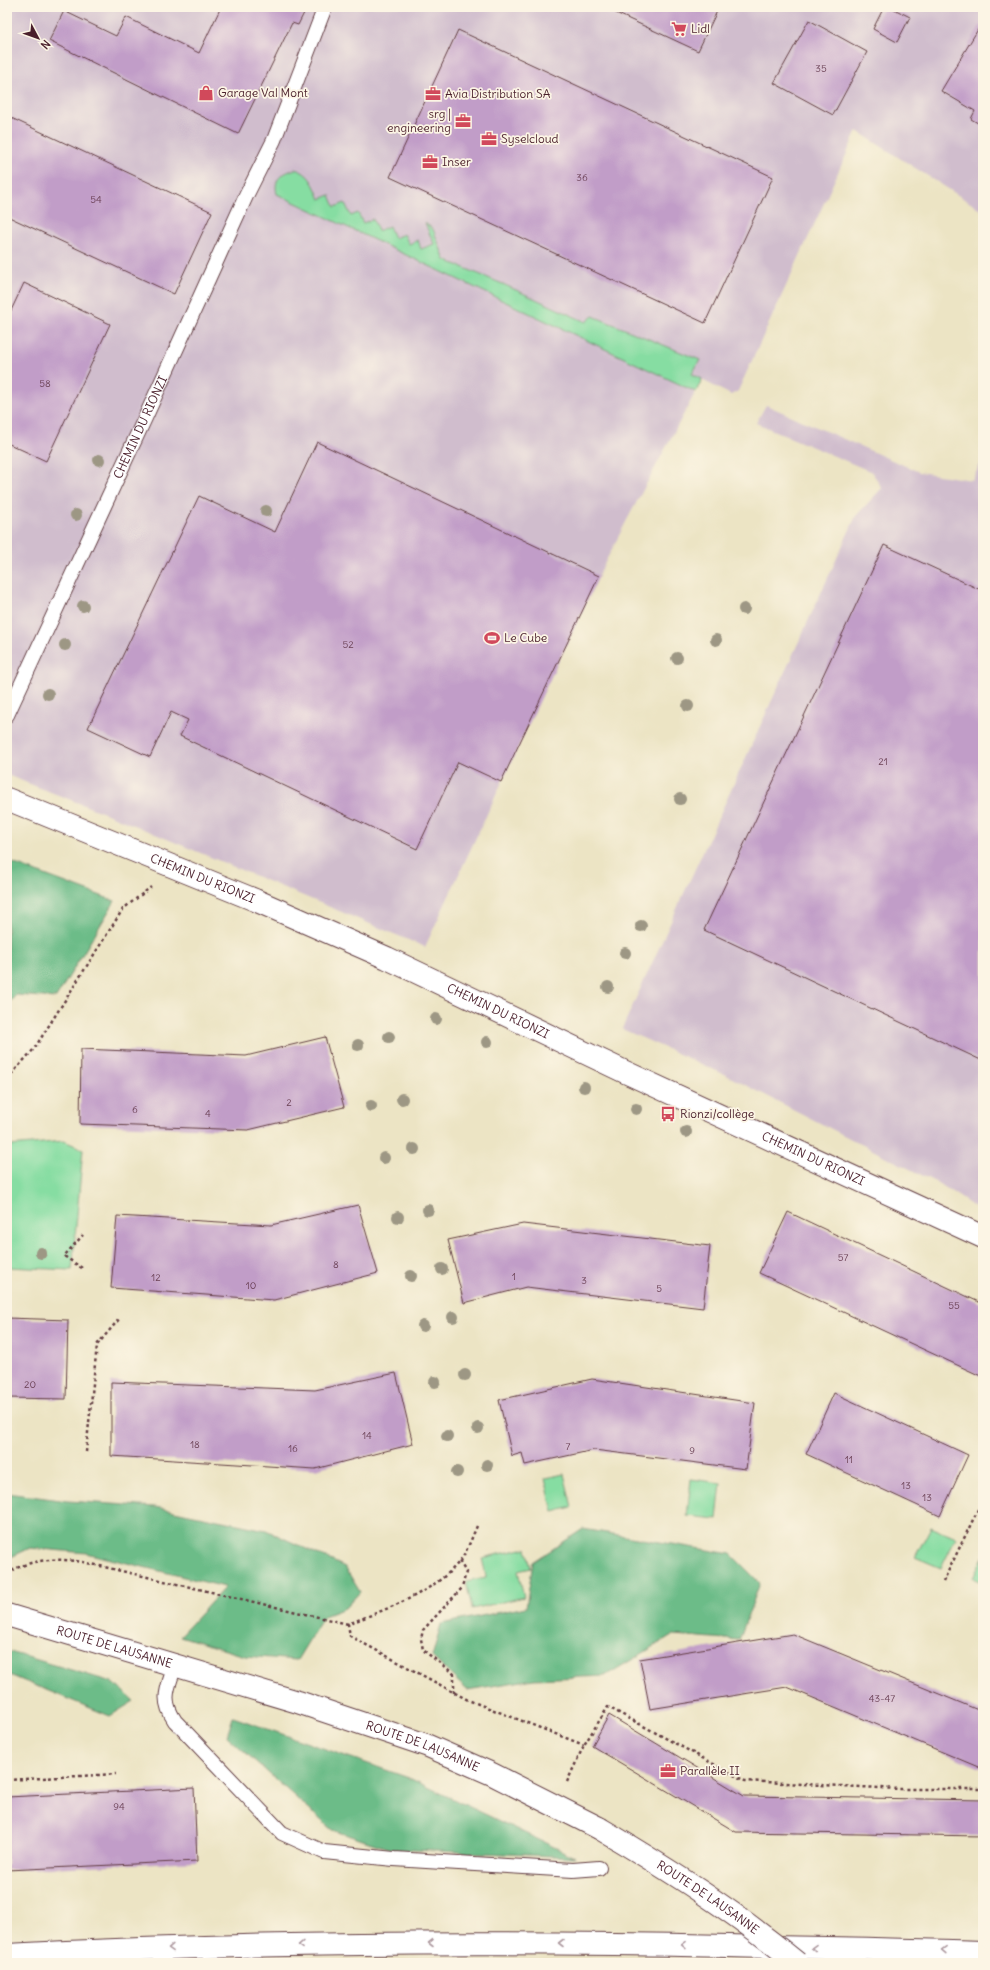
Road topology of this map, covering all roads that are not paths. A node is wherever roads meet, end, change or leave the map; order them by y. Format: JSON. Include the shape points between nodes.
{"nodes":[{"id":1,"x":325,"y":7,"type":"edge"},
{"id":2,"x":7,"y":714,"type":"edge"},
{"id":3,"x":7,"y":799,"type":"edge"},
{"id":4,"x":983,"y":1237,"type":"edge"},
{"id":5,"x":7,"y":1615,"type":"edge"},
{"id":6,"x":175,"y":1665,"type":"junction"},
{"id":7,"x":599,"y":1868,"type":"dead end"},
{"id":8,"x":983,"y":1952,"type":"edge"},
{"id":9,"x":7,"y":1955,"type":"edge"},
{"id":10,"x":798,"y":1963,"type":"edge"}],
"edges":[{"from":1,"to":2,"type":"lane","name":"CHEMIN DU RIONZI","via":[[274,140]]},
{"from":3,"to":4,"type":"main road","name":"CHEMIN DU RIONZI","via":[[255,900],[380,955]]},
{"from":5,"to":6,"type":"main road","name":"ROUTE DE LAUSANNE"},
{"from":6,"to":7,"type":"lane","via":[[166,1696],[167,1710],[282,1833],[324,1852],[573,1870]]},
{"from":6,"to":10,"type":"main road","name":"ROUTE DE LAUSANNE","bridge":true,"via":[[298,1702],[426,1745],[492,1774],[599,1828],[681,1878]]},
{"from":8,"to":9,"type":"main road","one_way":true,"via":[[428,1943],[257,1945]]}]}
